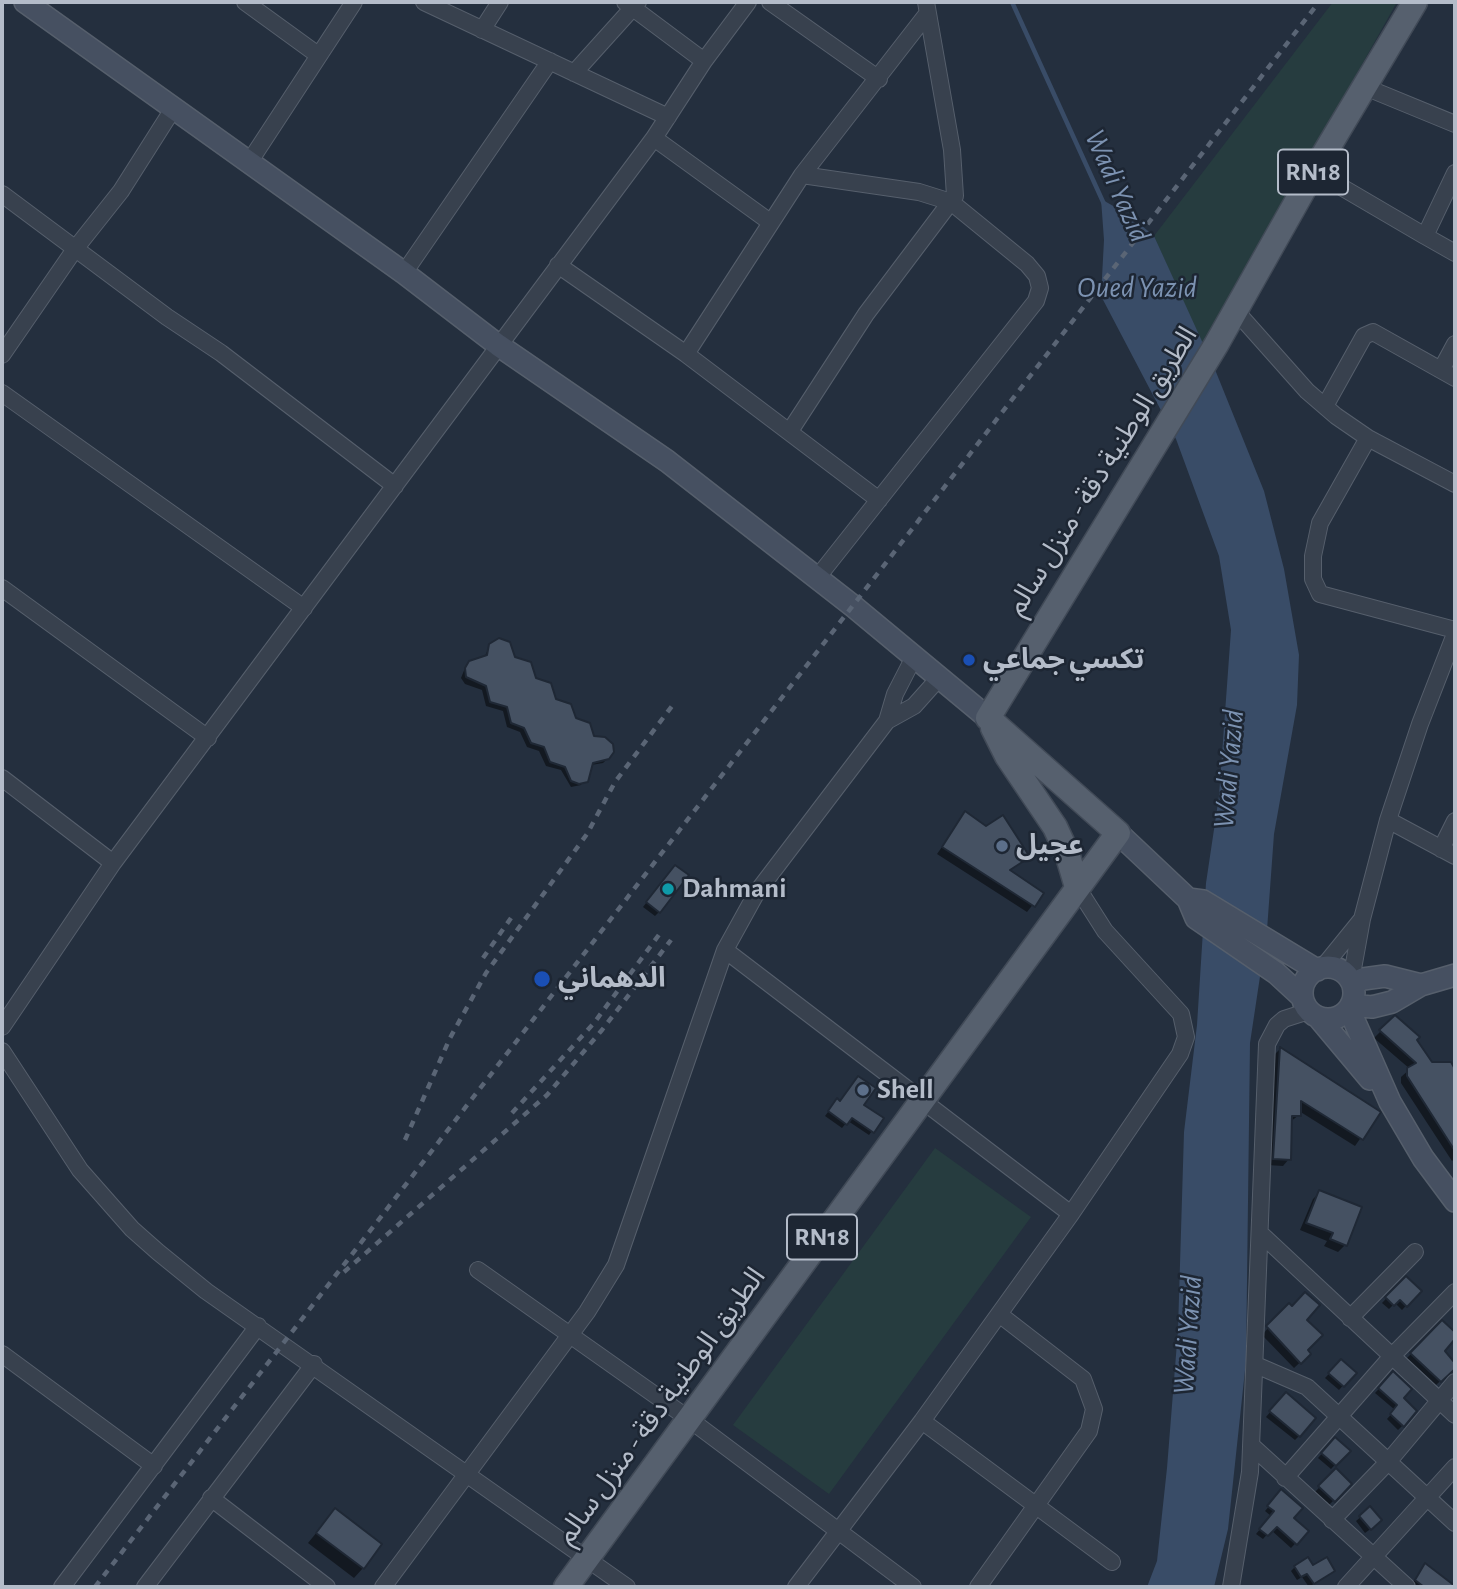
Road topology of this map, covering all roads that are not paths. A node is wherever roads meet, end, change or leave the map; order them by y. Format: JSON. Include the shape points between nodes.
{"nodes":[{"id":1,"x":25,"y":2,"type":"edge"},
{"id":2,"x":245,"y":2,"type":"edge"},
{"id":3,"x":354,"y":2,"type":"edge"},
{"id":4,"x":424,"y":2,"type":"edge"},
{"id":5,"x":500,"y":2,"type":"edge"},
{"id":6,"x":748,"y":2,"type":"edge"},
{"id":7,"x":770,"y":2,"type":"edge"},
{"id":8,"x":1415,"y":2,"type":"edge"},
{"id":9,"x":633,"y":4,"type":"edge"},
{"id":10,"x":927,"y":8,"type":"edge"},
{"id":11,"x":482,"y":30,"type":"junction"},
{"id":12,"x":318,"y":55,"type":"junction"},
{"id":13,"x":550,"y":61,"type":"junction"},
{"id":14,"x":704,"y":61,"type":"junction"},
{"id":15,"x":574,"y":73,"type":"junction"},
{"id":16,"x":879,"y":79,"type":"junction"},
{"id":17,"x":1366,"y":87,"type":"junction"},
{"id":18,"x":173,"y":109,"type":"junction"},
{"id":19,"x":668,"y":117,"type":"junction"},
{"id":20,"x":1455,"y":124,"type":"edge"},
{"id":21,"x":654,"y":138,"type":"junction"},
{"id":22,"x":248,"y":164,"type":"junction"},
{"id":23,"x":1314,"y":171,"type":"junction"},
{"id":24,"x":1455,"y":173,"type":"edge"},
{"id":25,"x":802,"y":175,"type":"junction"},
{"id":26,"x":2,"y":194,"type":"edge"},
{"id":27,"x":951,"y":202,"type":"junction"},
{"id":28,"x":770,"y":222,"type":"junction"},
{"id":29,"x":1424,"y":236,"type":"junction"},
{"id":30,"x":75,"y":249,"type":"junction"},
{"id":31,"x":1455,"y":253,"type":"edge"},
{"id":32,"x":558,"y":265,"type":"junction"},
{"id":33,"x":404,"y":274,"type":"junction"},
{"id":34,"x":1235,"y":310,"type":"junction"},
{"id":35,"x":1455,"y":344,"type":"edge"},
{"id":36,"x":498,"y":345,"type":"junction"},
{"id":37,"x":686,"y":354,"type":"junction"},
{"id":38,"x":2,"y":355,"type":"edge"},
{"id":39,"x":1448,"y":374,"type":"edge"},
{"id":40,"x":2,"y":393,"type":"edge"},
{"id":41,"x":1325,"y":406,"type":"junction"},
{"id":42,"x":790,"y":431,"type":"junction"},
{"id":43,"x":1368,"y":438,"type":"junction"},
{"id":44,"x":1455,"y":484,"type":"edge"},
{"id":45,"x":395,"y":486,"type":"junction"},
{"id":46,"x":878,"y":500,"type":"junction"},
{"id":47,"x":817,"y":578,"type":"junction"},
{"id":48,"x":2,"y":588,"type":"edge"},
{"id":49,"x":304,"y":608,"type":"junction"},
{"id":50,"x":1455,"y":632,"type":"edge"},
{"id":51,"x":914,"y":657,"type":"junction"},
{"id":52,"x":939,"y":678,"type":"junction"},
{"id":53,"x":988,"y":718,"type":"junction"},
{"id":54,"x":887,"y":720,"type":"junction"},
{"id":55,"x":208,"y":738,"type":"junction"},
{"id":56,"x":2,"y":778,"type":"edge"},
{"id":57,"x":1388,"y":820,"type":"junction"},
{"id":58,"x":1455,"y":821,"type":"edge"},
{"id":59,"x":1118,"y":833,"type":"junction"},
{"id":60,"x":1448,"y":853,"type":"edge"},
{"id":61,"x":113,"y":863,"type":"junction"},
{"id":62,"x":1077,"y":887,"type":"junction"},
{"id":63,"x":1196,"y":906,"type":"junction"},
{"id":64,"x":1362,"y":919,"type":"junction"},
{"id":65,"x":725,"y":950,"type":"junction"},
{"id":66,"x":1320,"y":968,"type":"junction"},
{"id":67,"x":1455,"y":975,"type":"edge"},
{"id":68,"x":1421,"y":985,"type":"junction"},
{"id":69,"x":1351,"y":995,"type":"junction"},
{"id":70,"x":1310,"y":1008,"type":"junction"},
{"id":71,"x":2,"y":1027,"type":"edge"},
{"id":72,"x":2,"y":1051,"type":"edge"},
{"id":73,"x":924,"y":1100,"type":"junction"},
{"id":74,"x":1390,"y":1102,"type":"junction"},
{"id":75,"x":1455,"y":1201,"type":"edge"},
{"id":76,"x":1071,"y":1214,"type":"junction"},
{"id":77,"x":1260,"y":1233,"type":"junction"},
{"id":78,"x":1415,"y":1252,"type":"dead end"},
{"id":79,"x":478,"y":1270,"type":"dead end"},
{"id":80,"x":1455,"y":1292,"type":"edge"},
{"id":81,"x":999,"y":1314,"type":"junction"},
{"id":82,"x":1350,"y":1318,"type":"junction"},
{"id":83,"x":258,"y":1326,"type":"junction"},
{"id":84,"x":569,"y":1335,"type":"junction"},
{"id":85,"x":2,"y":1354,"type":"edge"},
{"id":86,"x":1393,"y":1355,"type":"junction"},
{"id":87,"x":314,"y":1364,"type":"junction"},
{"id":88,"x":1256,"y":1365,"type":"junction"},
{"id":89,"x":1455,"y":1382,"type":"edge"},
{"id":90,"x":1438,"y":1400,"type":"junction"},
{"id":91,"x":1455,"y":1415,"type":"edge"},
{"id":92,"x":689,"y":1419,"type":"junction"},
{"id":93,"x":1340,"y":1419,"type":"junction"},
{"id":94,"x":922,"y":1421,"type":"junction"},
{"id":95,"x":1252,"y":1446,"type":"junction"},
{"id":96,"x":1388,"y":1462,"type":"junction"},
{"id":97,"x":154,"y":1466,"type":"junction"},
{"id":98,"x":1455,"y":1467,"type":"edge"},
{"id":99,"x":467,"y":1475,"type":"junction"},
{"id":100,"x":1285,"y":1478,"type":"junction"},
{"id":101,"x":211,"y":1499,"type":"junction"},
{"id":102,"x":1429,"y":1499,"type":"junction"},
{"id":103,"x":1039,"y":1505,"type":"junction"},
{"id":104,"x":1332,"y":1520,"type":"junction"},
{"id":105,"x":1455,"y":1523,"type":"edge"},
{"id":106,"x":838,"y":1530,"type":"junction"},
{"id":107,"x":587,"y":1558,"type":"junction"},
{"id":108,"x":1374,"y":1558,"type":"junction"},
{"id":109,"x":1112,"y":1562,"type":"dead end"},
{"id":110,"x":62,"y":1587,"type":"edge"},
{"id":111,"x":145,"y":1587,"type":"edge"},
{"id":112,"x":327,"y":1587,"type":"edge"},
{"id":113,"x":383,"y":1587,"type":"edge"},
{"id":114,"x":566,"y":1587,"type":"edge"},
{"id":115,"x":627,"y":1587,"type":"edge"},
{"id":116,"x":796,"y":1587,"type":"edge"},
{"id":117,"x":913,"y":1587,"type":"edge"},
{"id":118,"x":978,"y":1587,"type":"edge"},
{"id":119,"x":1231,"y":1587,"type":"edge"},
{"id":120,"x":1346,"y":1587,"type":"edge"},
{"id":121,"x":1407,"y":1587,"type":"edge"}],
"edges":[{"from":1,"to":18,"type":"main road"},
{"from":2,"to":12,"type":"street"},
{"from":3,"to":12,"type":"street"},
{"from":4,"to":11,"type":"street"},
{"from":5,"to":11,"type":"street"},
{"from":6,"to":14,"type":"street"},
{"from":7,"to":16,"type":"street"},
{"from":8,"to":17,"type":"main road","name":"الطريق الوطنية دقة - منزل سالم","number":"RN18"},
{"from":9,"to":14,"type":"street"},
{"from":9,"to":15,"type":"street"},
{"from":10,"to":16,"type":"street"},
{"from":10,"to":27,"type":"street","via":[[954,159],[957,188]]},
{"from":11,"to":13,"type":"street"},
{"from":12,"to":22,"type":"street"},
{"from":13,"to":15,"type":"street"},
{"from":13,"to":33,"type":"street"},
{"from":14,"to":19,"type":"street"},
{"from":15,"to":19,"type":"street"},
{"from":16,"to":25,"type":"street"},
{"from":17,"to":20,"type":"street"},
{"from":17,"to":23,"type":"main road","name":"الطريق الوطنية دقة - منزل سالم","number":"RN18"},
{"from":18,"to":22,"type":"main road"},
{"from":18,"to":30,"type":"street","via":[[121,191]]},
{"from":19,"to":21,"type":"street"},
{"from":21,"to":28,"type":"street"},
{"from":21,"to":32,"type":"street"},
{"from":22,"to":33,"type":"main road"},
{"from":23,"to":29,"type":"street"},
{"from":23,"to":34,"type":"main road","name":"الطريق الوطنية دقة - منزل سالم","number":"RN18"},
{"from":24,"to":29,"type":"street"},
{"from":25,"to":27,"type":"street","via":[[919,192]]},
{"from":25,"to":28,"type":"street"},
{"from":26,"to":30,"type":"street"},
{"from":27,"to":42,"type":"street","via":[[866,314]]},
{"from":27,"to":46,"type":"street","via":[[1027,264],[1040,288],[1036,301]]},
{"from":28,"to":37,"type":"street"},
{"from":29,"to":31,"type":"street"},
{"from":30,"to":38,"type":"street"},
{"from":30,"to":45,"type":"street"},
{"from":32,"to":36,"type":"street"},
{"from":32,"to":37,"type":"street"},
{"from":33,"to":36,"type":"main road"},
{"from":34,"to":41,"type":"street"},
{"from":34,"to":53,"type":"main road","name":"الطريق الوطنية دقة - منزل سالم","number":"RN18"},
{"from":35,"to":39,"type":"street"},
{"from":36,"to":45,"type":"street"},
{"from":36,"to":47,"type":"main road","via":[[667,461]]},
{"from":37,"to":42,"type":"street"},
{"from":39,"to":41,"type":"street","via":[[1373,332],[1364,336]]},
{"from":40,"to":49,"type":"street"},
{"from":41,"to":43,"type":"street"},
{"from":42,"to":46,"type":"street"},
{"from":43,"to":44,"type":"street"},
{"from":43,"to":50,"type":"street","via":[[1320,523],[1313,556],[1320,594]]},
{"from":45,"to":49,"type":"street"},
{"from":46,"to":47,"type":"street"},
{"from":47,"to":51,"type":"main road"},
{"from":48,"to":55,"type":"street"},
{"from":49,"to":55,"type":"street"},
{"from":50,"to":57,"type":"street"},
{"from":51,"to":52,"type":"main road"},
{"from":51,"to":54,"type":"street","via":[[894,694]]},
{"from":52,"to":53,"type":"main road"},
{"from":52,"to":54,"type":"street","via":[[914,706]]},
{"from":53,"to":59,"type":"main road"},
{"from":53,"to":62,"type":"main road","via":[[1064,845]]},
{"from":54,"to":65,"type":"street","via":[[757,892]]},
{"from":55,"to":61,"type":"street"},
{"from":56,"to":61,"type":"street"},
{"from":57,"to":60,"type":"street"},
{"from":57,"to":64,"type":"street"},
{"from":58,"to":60,"type":"street"},
{"from":59,"to":62,"type":"main road","name":"الطريق الوطنية دقة - منزل سالم","number":"RN18"},
{"from":59,"to":63,"type":"main road"},
{"from":61,"to":71,"type":"street"},
{"from":62,"to":73,"type":"main road","name":"الطريق الوطنية دقة - منزل سالم","number":"RN18"},
{"from":62,"to":76,"type":"street","via":[[1105,931],[1181,1014],[1186,1037],[1180,1054]]},
{"from":63,"to":66,"type":"main road"},
{"from":63,"to":70,"type":"main road"},
{"from":64,"to":66,"type":"street"},
{"from":64,"to":69,"type":"street"},
{"from":65,"to":73,"type":"street"},
{"from":65,"to":84,"type":"street","via":[[616,1265]]},
{"from":66,"to":69,"type":"main road","via":[[1336,968]]},
{"from":66,"to":70,"type":"main road","via":[[1305,981]]},
{"from":67,"to":68,"type":"main road"},
{"from":68,"to":69,"type":"main road","via":[[1372,1007]]},
{"from":68,"to":69,"type":"main road","via":[[1385,976],[1363,979]]},
{"from":69,"to":70,"type":"main road","via":[[1335,1018]]},
{"from":69,"to":74,"type":"main road"},
{"from":70,"to":74,"type":"main road"},
{"from":70,"to":77,"type":"street","via":[[1284,1019],[1267,1044]]},
{"from":72,"to":83,"type":"street","via":[[80,1170],[132,1229],[206,1291]]},
{"from":73,"to":76,"type":"street"},
{"from":73,"to":92,"type":"main road","name":"الطريق الوطنية دقة - منزل سالم","number":"RN18"},
{"from":74,"to":75,"type":"main road"},
{"from":76,"to":81,"type":"street"},
{"from":77,"to":82,"type":"street"},
{"from":77,"to":88,"type":"street"},
{"from":78,"to":82,"type":"street"},
{"from":79,"to":84,"type":"street"},
{"from":80,"to":86,"type":"street"},
{"from":81,"to":94,"type":"street"},
{"from":81,"to":103,"type":"street","via":[[1083,1379],[1093,1400],[1088,1431]]},
{"from":82,"to":86,"type":"street"},
{"from":83,"to":87,"type":"street"},
{"from":83,"to":97,"type":"street"},
{"from":84,"to":92,"type":"street"},
{"from":84,"to":99,"type":"street"},
{"from":85,"to":97,"type":"street"},
{"from":86,"to":90,"type":"street"},
{"from":86,"to":93,"type":"street"},
{"from":87,"to":99,"type":"street"},
{"from":87,"to":101,"type":"street"},
{"from":88,"to":93,"type":"street","via":[[1295,1379]]},
{"from":88,"to":95,"type":"street"},
{"from":89,"to":90,"type":"street"},
{"from":90,"to":91,"type":"street"},
{"from":90,"to":96,"type":"street"},
{"from":92,"to":106,"type":"street"},
{"from":92,"to":107,"type":"main road","name":"الطريق الوطنية دقة - منزل سالم","number":"RN18"},
{"from":93,"to":96,"type":"street"},
{"from":93,"to":100,"type":"street"},
{"from":94,"to":103,"type":"street"},
{"from":94,"to":106,"type":"street"},
{"from":95,"to":100,"type":"street"},
{"from":95,"to":119,"type":"street"},
{"from":96,"to":102,"type":"street"},
{"from":96,"to":104,"type":"street"},
{"from":97,"to":110,"type":"street"},
{"from":98,"to":102,"type":"street"},
{"from":99,"to":107,"type":"street"},
{"from":99,"to":113,"type":"street"},
{"from":100,"to":104,"type":"street"},
{"from":101,"to":111,"type":"street"},
{"from":101,"to":112,"type":"street"},
{"from":102,"to":105,"type":"street"},
{"from":102,"to":108,"type":"street"},
{"from":103,"to":109,"type":"street"},
{"from":103,"to":118,"type":"street"},
{"from":104,"to":108,"type":"street"},
{"from":106,"to":116,"type":"street"},
{"from":106,"to":117,"type":"street"},
{"from":107,"to":114,"type":"main road","name":"الطريق الوطنية دقة - منزل سالم","number":"RN18"},
{"from":107,"to":115,"type":"street"},
{"from":108,"to":120,"type":"street"},
{"from":108,"to":121,"type":"street"}]}
